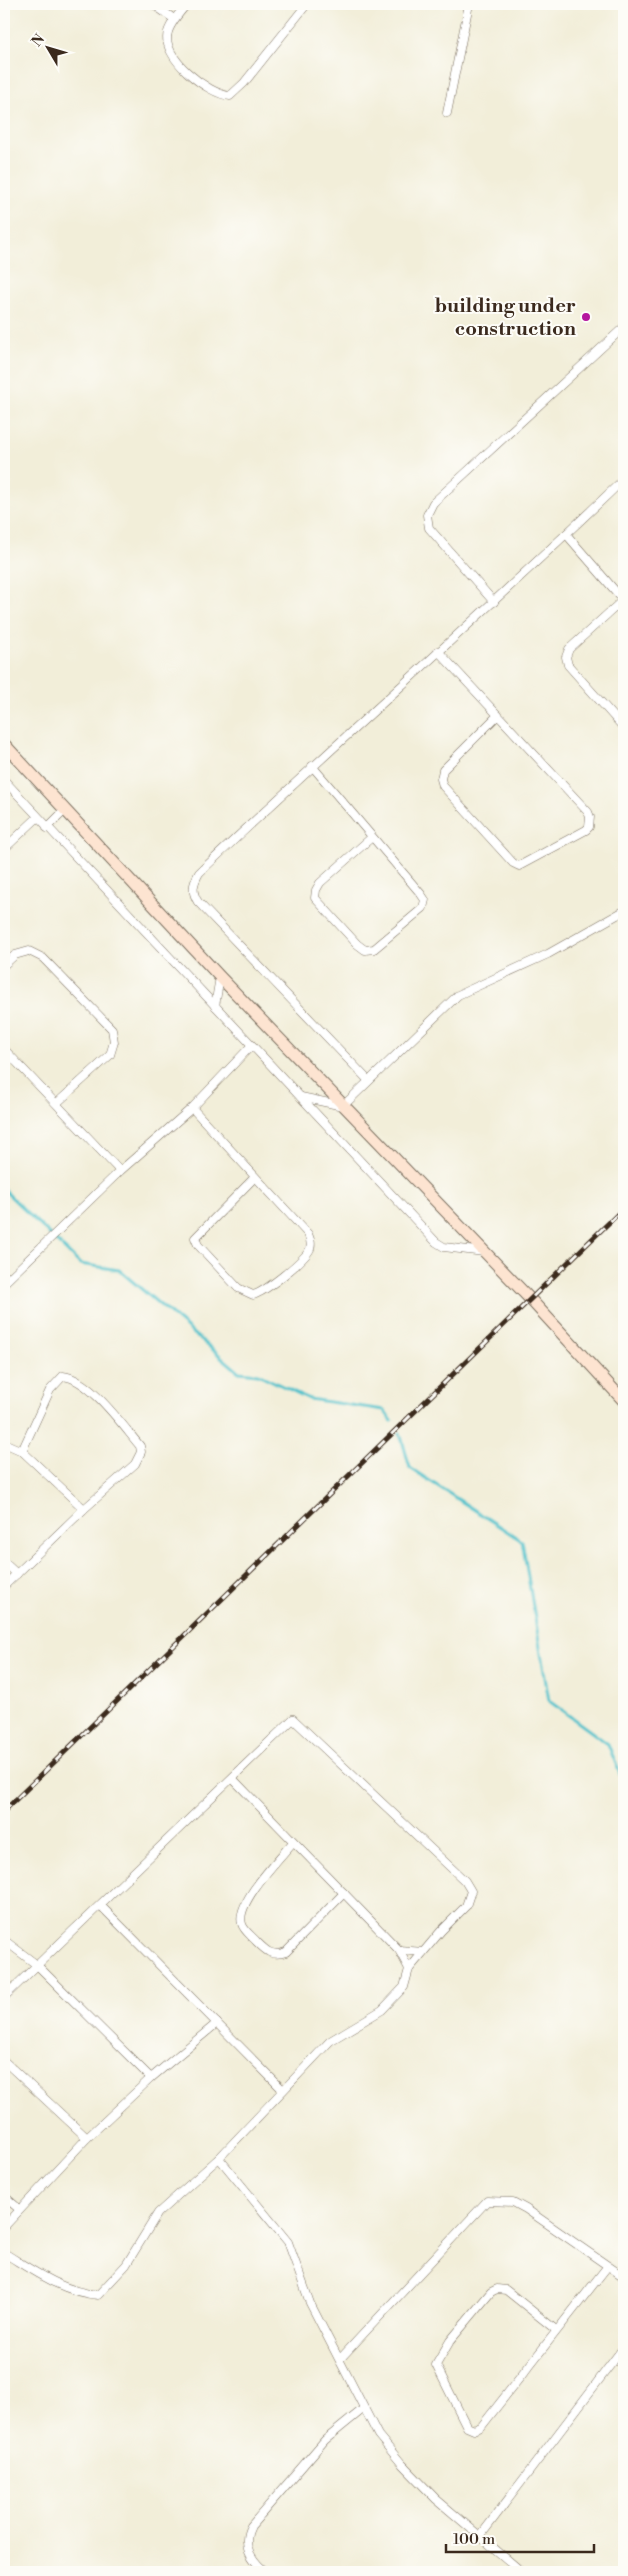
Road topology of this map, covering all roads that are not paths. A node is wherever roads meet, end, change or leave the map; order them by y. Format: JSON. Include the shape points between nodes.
{"nodes":[{"id":1,"x":153,"y":4,"type":"edge"},
{"id":2,"x":187,"y":4,"type":"edge"},
{"id":3,"x":307,"y":4,"type":"edge"},
{"id":4,"x":469,"y":4,"type":"edge"},
{"id":5,"x":174,"y":19,"type":"junction"},
{"id":6,"x":446,"y":113,"type":"dead end"},
{"id":7,"x":624,"y":328,"type":"edge"},
{"id":8,"x":623,"y":484,"type":"edge"},
{"id":9,"x":566,"y":534,"type":"junction"},
{"id":10,"x":624,"y":601,"type":"edge"},
{"id":11,"x":494,"y":602,"type":"junction"},
{"id":12,"x":438,"y":651,"type":"junction"},
{"id":13,"x":498,"y":715,"type":"junction"},
{"id":14,"x":624,"y":728,"type":"edge"},
{"id":15,"x":4,"y":744,"type":"edge"},
{"id":16,"x":312,"y":766,"type":"junction"},
{"id":17,"x":4,"y":780,"type":"edge"},
{"id":18,"x":65,"y":810,"type":"junction"},
{"id":19,"x":37,"y":818,"type":"junction"},
{"id":20,"x":47,"y":828,"type":"junction"},
{"id":21,"x":372,"y":837,"type":"junction"},
{"id":22,"x":4,"y":850,"type":"edge"},
{"id":23,"x":624,"y":910,"type":"edge"},
{"id":24,"x":4,"y":966,"type":"edge"},
{"id":25,"x":220,"y":977,"type":"junction"},
{"id":26,"x":215,"y":1006,"type":"junction"},
{"id":27,"x":251,"y":1046,"type":"junction"},
{"id":28,"x":4,"y":1049,"type":"edge"},
{"id":29,"x":368,"y":1080,"type":"junction"},
{"id":30,"x":301,"y":1097,"type":"junction"},
{"id":31,"x":57,"y":1103,"type":"junction"},
{"id":32,"x":343,"y":1106,"type":"junction"},
{"id":33,"x":192,"y":1108,"type":"junction"},
{"id":34,"x":120,"y":1171,"type":"junction"},
{"id":35,"x":255,"y":1176,"type":"junction"},
{"id":36,"x":484,"y":1252,"type":"junction"},
{"id":37,"x":4,"y":1283,"type":"edge"},
{"id":38,"x":624,"y":1401,"type":"edge"},
{"id":39,"x":4,"y":1443,"type":"edge"},
{"id":40,"x":22,"y":1451,"type":"junction"},
{"id":41,"x":84,"y":1509,"type":"junction"},
{"id":42,"x":4,"y":1562,"type":"edge"},
{"id":43,"x":17,"y":1574,"type":"junction"},
{"id":44,"x":4,"y":1586,"type":"edge"},
{"id":45,"x":233,"y":1779,"type":"junction"},
{"id":46,"x":293,"y":1842,"type":"junction"},
{"id":47,"x":344,"y":1893,"type":"junction"},
{"id":48,"x":100,"y":1905,"type":"junction"},
{"id":49,"x":4,"y":1940,"type":"edge"},
{"id":50,"x":399,"y":1950,"type":"junction"},
{"id":51,"x":423,"y":1952,"type":"junction"},
{"id":52,"x":36,"y":1965,"type":"junction"},
{"id":53,"x":410,"y":1969,"type":"junction"},
{"id":54,"x":4,"y":1997,"type":"edge"},
{"id":55,"x":217,"y":2023,"type":"junction"},
{"id":56,"x":4,"y":2061,"type":"edge"},
{"id":57,"x":151,"y":2078,"type":"junction"},
{"id":58,"x":283,"y":2090,"type":"junction"},
{"id":59,"x":87,"y":2138,"type":"junction"},
{"id":60,"x":219,"y":2158,"type":"junction"},
{"id":61,"x":4,"y":2196,"type":"edge"},
{"id":62,"x":19,"y":2209,"type":"junction"},
{"id":63,"x":4,"y":2227,"type":"edge"},
{"id":64,"x":4,"y":2253,"type":"edge"},
{"id":65,"x":607,"y":2267,"type":"junction"},
{"id":66,"x":624,"y":2277,"type":"edge"},
{"id":67,"x":556,"y":2330,"type":"junction"},
{"id":68,"x":624,"y":2347,"type":"edge"},
{"id":69,"x":340,"y":2359,"type":"junction"},
{"id":70,"x":363,"y":2409,"type":"junction"},
{"id":71,"x":481,"y":2535,"type":"junction"},
{"id":72,"x":266,"y":2572,"type":"edge"},
{"id":73,"x":522,"y":2572,"type":"edge"}],
"edges":[{"from":1,"to":5,"type":"street"},
{"from":2,"to":5,"type":"street"},
{"from":3,"to":5,"type":"street","via":[[230,96],[213,90],[177,63],[168,49],[167,33]]},
{"from":4,"to":6,"type":"street"},
{"from":7,"to":11,"type":"street","via":[[433,503],[427,515],[429,528],[437,539]]},
{"from":8,"to":9,"type":"street"},
{"from":9,"to":10,"type":"street"},
{"from":9,"to":11,"type":"street"},
{"from":10,"to":14,"type":"street","via":[[570,649],[566,657],[568,665]]},
{"from":11,"to":12,"type":"street"},
{"from":12,"to":13,"type":"street"},
{"from":12,"to":16,"type":"street"},
{"from":13,"to":13,"type":"street","via":[[590,817],[586,830],[519,866],[512,864],[440,779],[443,770]]},
{"from":15,"to":18,"type":"street"},
{"from":16,"to":21,"type":"street"},
{"from":16,"to":29,"type":"street","via":[[199,872],[192,888],[198,902]]},
{"from":17,"to":19,"type":"street"},
{"from":18,"to":20,"type":"street"},
{"from":18,"to":25,"type":"street"},
{"from":19,"to":20,"type":"street"},
{"from":19,"to":22,"type":"street"},
{"from":20,"to":26,"type":"street"},
{"from":21,"to":21,"type":"street","via":[[425,900],[423,908],[416,914],[374,948],[365,950],[315,898],[320,883]]},
{"from":23,"to":29,"type":"street","via":[[548,954],[458,995]]},
{"from":24,"to":31,"type":"street","via":[[16,955],[29,951],[43,958],[112,1029],[114,1042],[110,1055]]},
{"from":25,"to":26,"type":"street"},
{"from":25,"to":32,"type":"street"},
{"from":26,"to":27,"type":"street"},
{"from":27,"to":30,"type":"street"},
{"from":27,"to":33,"type":"street"},
{"from":28,"to":31,"type":"street"},
{"from":29,"to":32,"type":"street"},
{"from":30,"to":32,"type":"street"},
{"from":30,"to":36,"type":"street","via":[[436,1242],[444,1247]]},
{"from":31,"to":34,"type":"street"},
{"from":32,"to":36,"type":"street"},
{"from":33,"to":34,"type":"street"},
{"from":33,"to":35,"type":"street"},
{"from":34,"to":37,"type":"street"},
{"from":35,"to":35,"type":"street","via":[[308,1234],[311,1246],[266,1289],[253,1295],[238,1288],[195,1238]]},
{"from":36,"to":38,"type":"street"},
{"from":39,"to":40,"type":"street"},
{"from":40,"to":41,"type":"street"},
{"from":40,"to":41,"type":"street","via":[[58,1379],[69,1377],[86,1387],[140,1446],[141,1452],[135,1464]]},
{"from":41,"to":43,"type":"street"},
{"from":42,"to":43,"type":"street"},
{"from":43,"to":44,"type":"street"},
{"from":45,"to":46,"type":"street"},
{"from":45,"to":48,"type":"street"},
{"from":45,"to":51,"type":"street","via":[[294,1719],[465,1881],[471,1891],[466,1906]]},
{"from":46,"to":47,"type":"street"},
{"from":46,"to":47,"type":"street","via":[[250,1895],[242,1910],[244,1928],[266,1951],[276,1955],[286,1952]]},
{"from":47,"to":50,"type":"street"},
{"from":48,"to":52,"type":"street"},
{"from":48,"to":55,"type":"street"},
{"from":49,"to":52,"type":"street"},
{"from":50,"to":51,"type":"street"},
{"from":50,"to":53,"type":"street"},
{"from":51,"to":53,"type":"street"},
{"from":52,"to":54,"type":"street"},
{"from":52,"to":57,"type":"street"},
{"from":53,"to":58,"type":"street","via":[[404,1987],[382,2010],[330,2042]]},
{"from":55,"to":57,"type":"street"},
{"from":55,"to":58,"type":"street"},
{"from":56,"to":59,"type":"street"},
{"from":57,"to":59,"type":"street"},
{"from":58,"to":60,"type":"street"},
{"from":59,"to":62,"type":"street"},
{"from":60,"to":64,"type":"street","via":[[158,2213],[126,2265],[98,2295],[72,2291]]},
{"from":60,"to":69,"type":"street","via":[[288,2242],[310,2302]]},
{"from":61,"to":62,"type":"street"},
{"from":62,"to":63,"type":"street"},
{"from":65,"to":66,"type":"street"},
{"from":65,"to":67,"type":"street"},
{"from":65,"to":69,"type":"street","via":[[526,2209],[513,2202],[487,2200]]},
{"from":67,"to":67,"type":"street","via":[[481,2427],[467,2428],[436,2365],[444,2348],[491,2292],[506,2290]]},
{"from":68,"to":71,"type":"street"},
{"from":69,"to":70,"type":"street"},
{"from":70,"to":71,"type":"street","via":[[378,2435],[402,2464],[436,2499]]},
{"from":70,"to":72,"type":"street","via":[[325,2440],[251,2526],[246,2538],[247,2546],[253,2559]]},
{"from":71,"to":73,"type":"street"}]}
